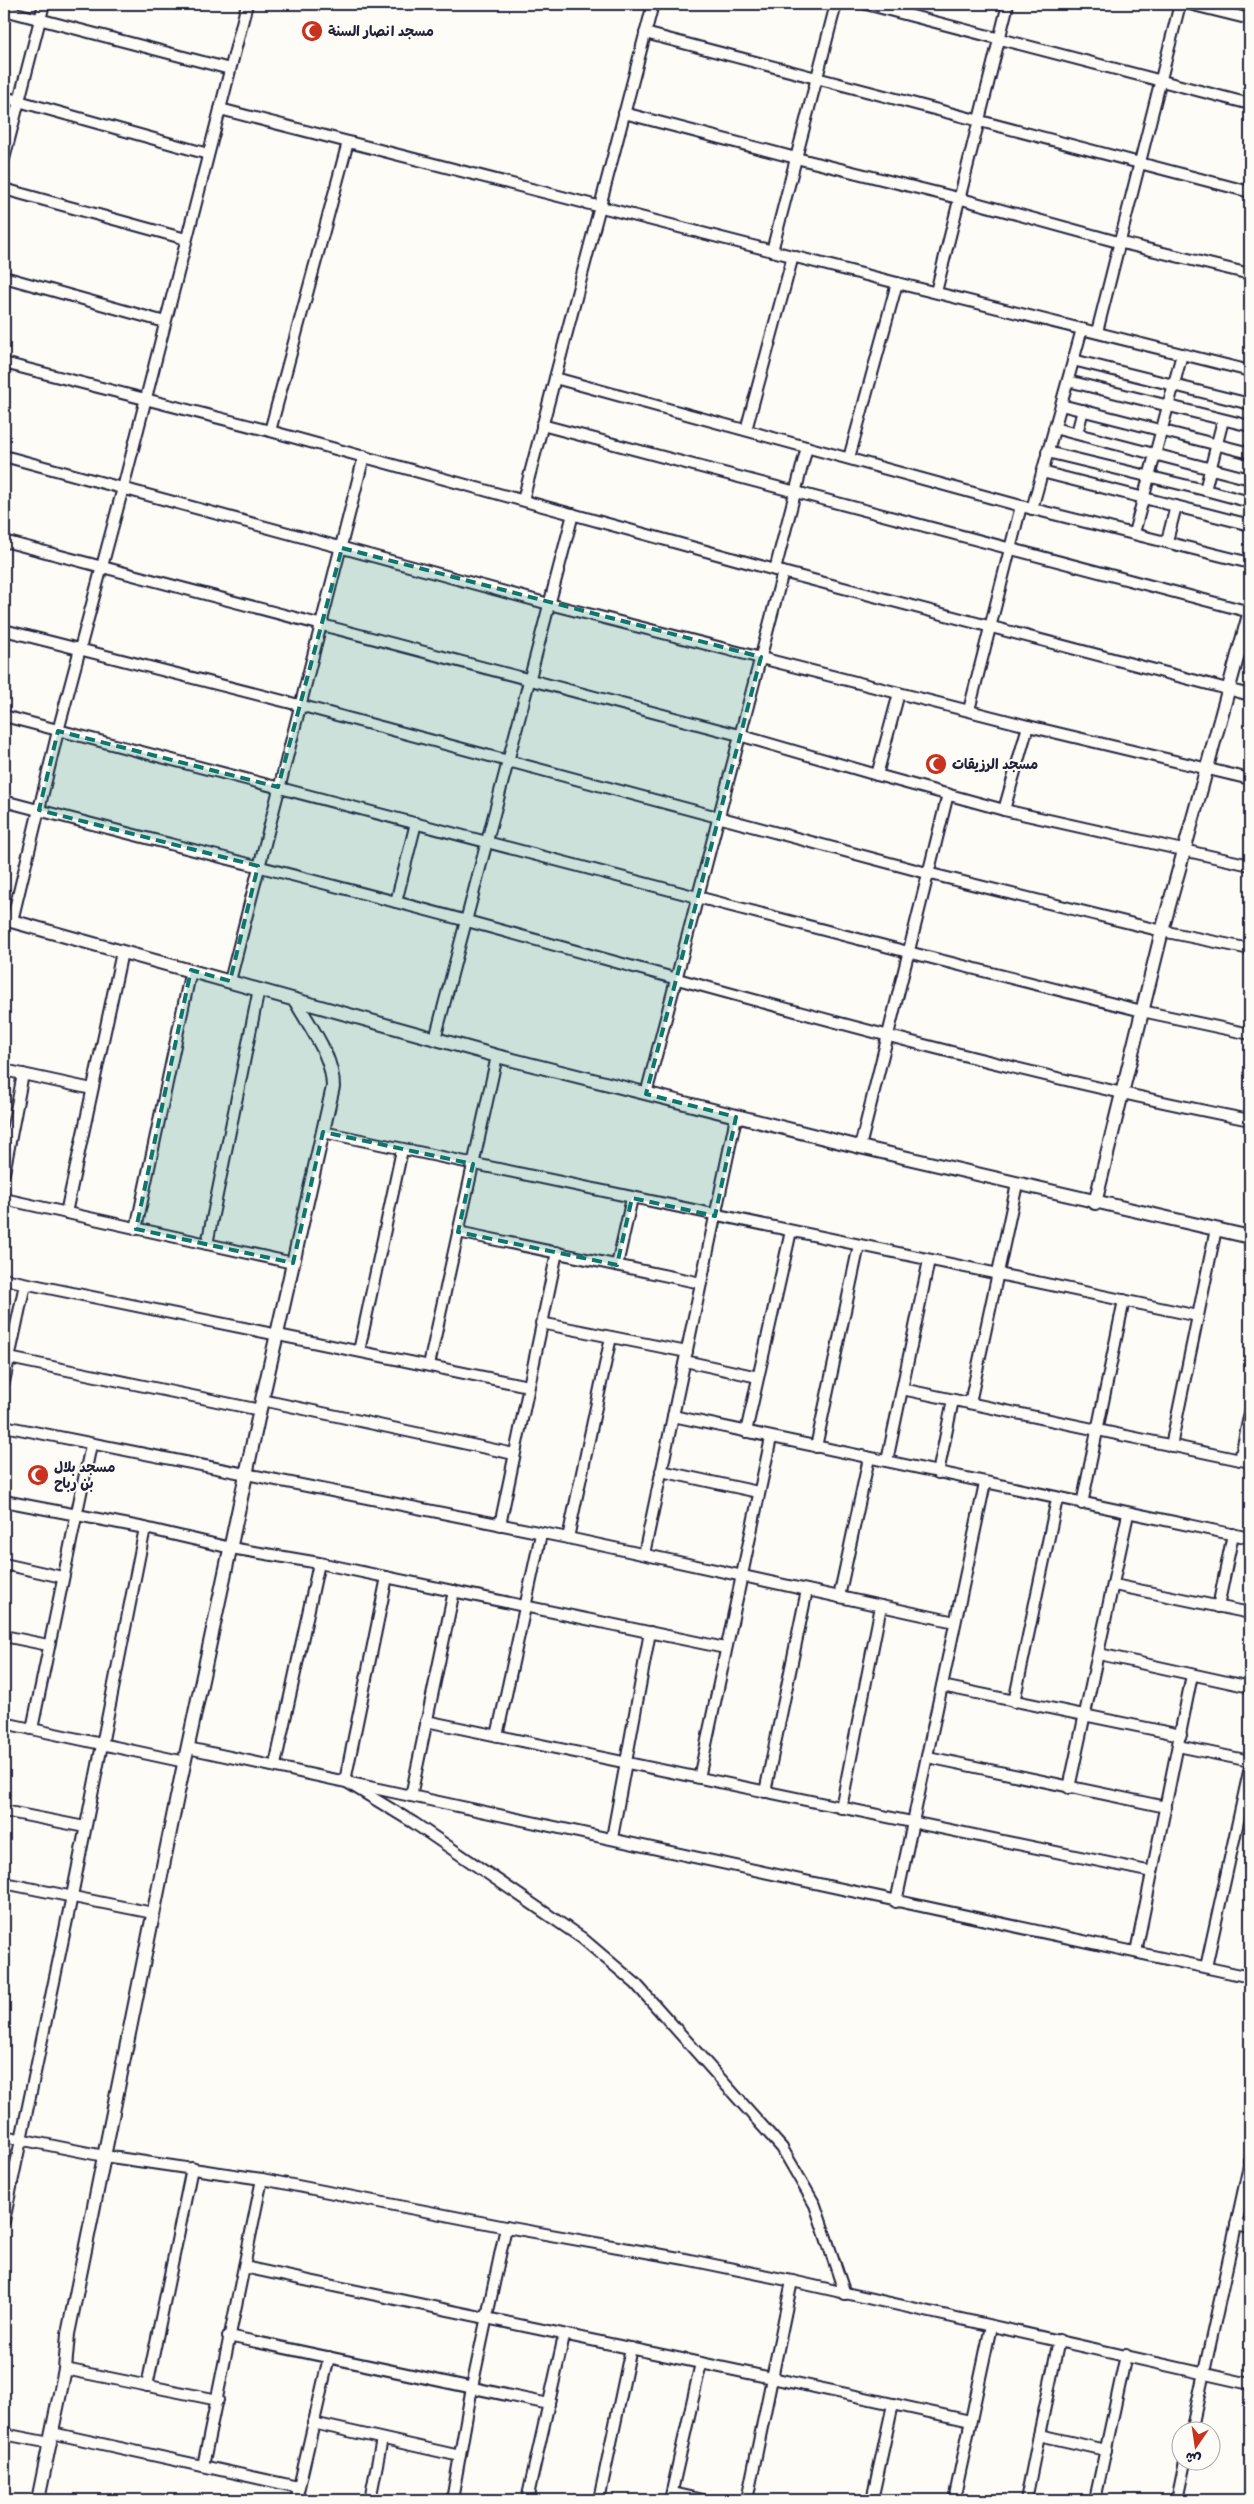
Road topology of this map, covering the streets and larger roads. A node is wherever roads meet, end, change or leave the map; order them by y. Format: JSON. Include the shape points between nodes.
{"nodes":[{"id":1,"x":44,"y":4,"type":"edge"},
{"id":2,"x":247,"y":4,"type":"edge"},
{"id":3,"x":653,"y":4,"type":"edge"},
{"id":4,"x":836,"y":4,"type":"edge"},
{"id":5,"x":866,"y":4,"type":"edge"},
{"id":6,"x":1008,"y":4,"type":"edge"},
{"id":7,"x":1180,"y":4,"type":"edge"},
{"id":8,"x":1190,"y":4,"type":"edge"},
{"id":9,"x":4,"y":10,"type":"edge"},
{"id":10,"x":1250,"y":19,"type":"edge"},
{"id":11,"x":40,"y":20,"type":"junction"},
{"id":12,"x":645,"y":33,"type":"junction"},
{"id":13,"x":999,"y":38,"type":"junction"},
{"id":14,"x":230,"y":70,"type":"junction"},
{"id":15,"x":817,"y":78,"type":"junction"},
{"id":16,"x":1160,"y":81,"type":"junction"},
{"id":17,"x":4,"y":97,"type":"edge"},
{"id":18,"x":18,"y":101,"type":"junction"},
{"id":19,"x":1250,"y":104,"type":"edge"},
{"id":20,"x":220,"y":109,"type":"junction"},
{"id":21,"x":624,"y":113,"type":"junction"},
{"id":22,"x":979,"y":119,"type":"junction"},
{"id":23,"x":348,"y":142,"type":"junction"},
{"id":24,"x":208,"y":154,"type":"junction"},
{"id":25,"x":796,"y":158,"type":"junction"},
{"id":26,"x":4,"y":159,"type":"edge"},
{"id":27,"x":1140,"y":163,"type":"junction"},
{"id":28,"x":4,"y":189,"type":"edge"},
{"id":29,"x":1250,"y":192,"type":"edge"},
{"id":30,"x":958,"y":198,"type":"junction"},
{"id":31,"x":599,"y":208,"type":"junction"},
{"id":32,"x":186,"y":239,"type":"junction"},
{"id":33,"x":1118,"y":242,"type":"junction"},
{"id":34,"x":772,"y":251,"type":"junction"},
{"id":35,"x":793,"y":256,"type":"junction"},
{"id":36,"x":1250,"y":274,"type":"edge"},
{"id":37,"x":4,"y":276,"type":"edge"},
{"id":38,"x":897,"y":283,"type":"junction"},
{"id":39,"x":936,"y":292,"type":"junction"},
{"id":40,"x":165,"y":322,"type":"junction"},
{"id":41,"x":1082,"y":329,"type":"junction"},
{"id":42,"x":1097,"y":332,"type":"junction"},
{"id":43,"x":1182,"y":354,"type":"junction"},
{"id":44,"x":1073,"y":360,"type":"junction"},
{"id":45,"x":4,"y":363,"type":"edge"},
{"id":46,"x":1250,"y":371,"type":"edge"},
{"id":47,"x":555,"y":378,"type":"junction"},
{"id":48,"x":1068,"y":381,"type":"junction"},
{"id":49,"x":1174,"y":384,"type":"junction"},
{"id":50,"x":145,"y":400,"type":"junction"},
{"id":51,"x":1250,"y":404,"type":"edge"},
{"id":52,"x":1061,"y":405,"type":"junction"},
{"id":53,"x":1168,"y":405,"type":"junction"},
{"id":54,"x":1083,"y":410,"type":"junction"},
{"id":55,"x":1224,"y":420,"type":"junction"},
{"id":56,"x":542,"y":425,"type":"junction"},
{"id":57,"x":1250,"y":426,"type":"edge"},
{"id":58,"x":1054,"y":428,"type":"junction"},
{"id":59,"x":746,"y":430,"type":"junction"},
{"id":60,"x":270,"y":431,"type":"junction"},
{"id":61,"x":1162,"y":431,"type":"junction"},
{"id":62,"x":1077,"y":434,"type":"junction"},
{"id":63,"x":1216,"y":445,"type":"junction"},
{"id":64,"x":807,"y":447,"type":"junction"},
{"id":65,"x":1047,"y":452,"type":"junction"},
{"id":66,"x":1250,"y":453,"type":"edge"},
{"id":67,"x":1155,"y":454,"type":"junction"},
{"id":68,"x":4,"y":456,"type":"edge"},
{"id":69,"x":364,"y":456,"type":"junction"},
{"id":70,"x":849,"y":458,"type":"junction"},
{"id":71,"x":1210,"y":469,"type":"junction"},
{"id":72,"x":1042,"y":472,"type":"junction"},
{"id":73,"x":1150,"y":475,"type":"junction"},
{"id":74,"x":1250,"y":479,"type":"edge"},
{"id":75,"x":123,"y":488,"type":"junction"},
{"id":76,"x":1205,"y":490,"type":"junction"},
{"id":77,"x":796,"y":493,"type":"junction"},
{"id":78,"x":1143,"y":497,"type":"junction"},
{"id":79,"x":523,"y":500,"type":"junction"},
{"id":80,"x":1250,"y":502,"type":"edge"},
{"id":81,"x":1021,"y":506,"type":"junction"},
{"id":82,"x":1176,"y":506,"type":"junction"},
{"id":83,"x":1032,"y":509,"type":"junction"},
{"id":84,"x":573,"y":514,"type":"junction"},
{"id":85,"x":1250,"y":525,"type":"edge"},
{"id":86,"x":1134,"y":533,"type":"junction"},
{"id":87,"x":4,"y":541,"type":"edge"},
{"id":88,"x":1167,"y":541,"type":"junction"},
{"id":89,"x":342,"y":548,"type":"junction"},
{"id":90,"x":1011,"y":549,"type":"junction"},
{"id":91,"x":1250,"y":562,"type":"edge"},
{"id":92,"x":101,"y":567,"type":"junction"},
{"id":93,"x":779,"y":571,"type":"junction"},
{"id":94,"x":549,"y":604,"type":"junction"},
{"id":95,"x":1250,"y":612,"type":"edge"},
{"id":96,"x":321,"y":625,"type":"junction"},
{"id":97,"x":992,"y":626,"type":"junction"},
{"id":98,"x":4,"y":630,"type":"edge"},
{"id":99,"x":80,"y":647,"type":"junction"},
{"id":100,"x":761,"y":657,"type":"junction"},
{"id":101,"x":529,"y":680,"type":"junction"},
{"id":102,"x":1229,"y":691,"type":"junction"},
{"id":103,"x":899,"y":693,"type":"junction"},
{"id":104,"x":1250,"y":695,"type":"edge"},
{"id":105,"x":299,"y":705,"type":"junction"},
{"id":106,"x":969,"y":710,"type":"junction"},
{"id":107,"x":4,"y":716,"type":"edge"},
{"id":108,"x":1028,"y":726,"type":"junction"},
{"id":109,"x":58,"y":731,"type":"junction"},
{"id":110,"x":739,"y":735,"type":"junction"},
{"id":111,"x":507,"y":762,"type":"junction"},
{"id":112,"x":1207,"y":770,"type":"junction"},
{"id":113,"x":877,"y":775,"type":"junction"},
{"id":114,"x":1250,"y":779,"type":"edge"},
{"id":115,"x":278,"y":787,"type":"junction"},
{"id":116,"x":948,"y":794,"type":"junction"},
{"id":117,"x":4,"y":801,"type":"edge"},
{"id":118,"x":39,"y":810,"type":"junction"},
{"id":119,"x":1004,"y":810,"type":"junction"},
{"id":120,"x":719,"y":817,"type":"junction"},
{"id":121,"x":416,"y":823,"type":"junction"},
{"id":122,"x":486,"y":842,"type":"junction"},
{"id":123,"x":1183,"y":851,"type":"junction"},
{"id":124,"x":1250,"y":865,"type":"edge"},
{"id":125,"x":258,"y":866,"type":"junction"},
{"id":126,"x":927,"y":873,"type":"junction"},
{"id":127,"x":696,"y":898,"type":"junction"},
{"id":128,"x":396,"y":902,"type":"junction"},
{"id":129,"x":8,"y":920,"type":"edge"},
{"id":130,"x":467,"y":921,"type":"junction"},
{"id":131,"x":1162,"y":931,"type":"junction"},
{"id":132,"x":1250,"y":949,"type":"edge"},
{"id":133,"x":122,"y":952,"type":"junction"},
{"id":134,"x":908,"y":952,"type":"junction"},
{"id":135,"x":191,"y":970,"type":"junction"},
{"id":136,"x":676,"y":978,"type":"junction"},
{"id":137,"x":230,"y":981,"type":"junction"},
{"id":138,"x":259,"y":989,"type":"junction"},
{"id":139,"x":295,"y":1000,"type":"junction"},
{"id":140,"x":1142,"y":1011,"type":"junction"},
{"id":141,"x":1250,"y":1034,"type":"edge"},
{"id":142,"x":887,"y":1036,"type":"junction"},
{"id":143,"x":436,"y":1039,"type":"junction"},
{"id":144,"x":497,"y":1056,"type":"junction"},
{"id":145,"x":4,"y":1070,"type":"edge"},
{"id":146,"x":24,"y":1074,"type":"junction"},
{"id":147,"x":92,"y":1089,"type":"junction"},
{"id":148,"x":646,"y":1094,"type":"junction"},
{"id":149,"x":1121,"y":1095,"type":"junction"},
{"id":150,"x":736,"y":1117,"type":"junction"},
{"id":151,"x":1250,"y":1120,"type":"edge"},
{"id":152,"x":323,"y":1132,"type":"junction"},
{"id":153,"x":860,"y":1147,"type":"junction"},
{"id":154,"x":402,"y":1150,"type":"junction"},
{"id":155,"x":473,"y":1164,"type":"junction"},
{"id":156,"x":4,"y":1173,"type":"edge"},
{"id":157,"x":1017,"y":1184,"type":"junction"},
{"id":158,"x":632,"y":1198,"type":"junction"},
{"id":159,"x":4,"y":1199,"type":"edge"},
{"id":160,"x":1095,"y":1203,"type":"junction"},
{"id":161,"x":66,"y":1213,"type":"junction"},
{"id":162,"x":715,"y":1216,"type":"junction"},
{"id":163,"x":136,"y":1229,"type":"junction"},
{"id":164,"x":1216,"y":1230,"type":"junction"},
{"id":165,"x":791,"y":1231,"type":"junction"},
{"id":166,"x":458,"y":1232,"type":"junction"},
{"id":167,"x":1250,"y":1236,"type":"edge"},
{"id":168,"x":207,"y":1244,"type":"junction"},
{"id":169,"x":860,"y":1245,"type":"junction"},
{"id":170,"x":557,"y":1252,"type":"junction"},
{"id":171,"x":929,"y":1260,"type":"junction"},
{"id":172,"x":293,"y":1263,"type":"junction"},
{"id":173,"x":618,"y":1265,"type":"junction"},
{"id":174,"x":999,"y":1275,"type":"junction"},
{"id":175,"x":4,"y":1279,"type":"edge"},
{"id":176,"x":701,"y":1283,"type":"junction"},
{"id":177,"x":25,"y":1284,"type":"junction"},
{"id":178,"x":1124,"y":1300,"type":"junction"},
{"id":179,"x":1198,"y":1316,"type":"junction"},
{"id":180,"x":541,"y":1323,"type":"junction"},
{"id":181,"x":277,"y":1335,"type":"junction"},
{"id":182,"x":611,"y":1337,"type":"junction"},
{"id":183,"x":359,"y":1351,"type":"junction"},
{"id":184,"x":686,"y":1356,"type":"junction"},
{"id":185,"x":9,"y":1358,"type":"junction"},
{"id":186,"x":429,"y":1365,"type":"junction"},
{"id":187,"x":758,"y":1377,"type":"junction"},
{"id":188,"x":4,"y":1382,"type":"edge"},
{"id":189,"x":528,"y":1386,"type":"junction"},
{"id":190,"x":902,"y":1389,"type":"junction"},
{"id":191,"x":953,"y":1400,"type":"junction"},
{"id":192,"x":970,"y":1403,"type":"junction"},
{"id":193,"x":261,"y":1405,"type":"junction"},
{"id":194,"x":1250,"y":1412,"type":"edge"},
{"id":195,"x":673,"y":1416,"type":"junction"},
{"id":196,"x":4,"y":1426,"type":"edge"},
{"id":197,"x":1097,"y":1431,"type":"junction"},
{"id":198,"x":746,"y":1432,"type":"junction"},
{"id":199,"x":770,"y":1438,"type":"junction"},
{"id":200,"x":91,"y":1444,"type":"junction"},
{"id":201,"x":1171,"y":1446,"type":"junction"},
{"id":202,"x":816,"y":1447,"type":"junction"},
{"id":203,"x":514,"y":1454,"type":"junction"},
{"id":204,"x":868,"y":1458,"type":"junction"},
{"id":205,"x":1240,"y":1460,"type":"junction"},
{"id":206,"x":887,"y":1461,"type":"junction"},
{"id":207,"x":1250,"y":1462,"type":"edge"},
{"id":208,"x":661,"y":1471,"type":"junction"},
{"id":209,"x":938,"y":1473,"type":"junction"},
{"id":210,"x":246,"y":1476,"type":"junction"},
{"id":211,"x":985,"y":1483,"type":"junction"},
{"id":212,"x":758,"y":1492,"type":"junction"},
{"id":213,"x":1057,"y":1498,"type":"junction"},
{"id":214,"x":4,"y":1501,"type":"edge"},
{"id":215,"x":1082,"y":1504,"type":"junction"},
{"id":216,"x":1128,"y":1514,"type":"junction"},
{"id":217,"x":76,"y":1516,"type":"junction"},
{"id":218,"x":500,"y":1525,"type":"junction"},
{"id":219,"x":145,"y":1528,"type":"junction"},
{"id":220,"x":540,"y":1534,"type":"junction"},
{"id":221,"x":1233,"y":1534,"type":"junction"},
{"id":222,"x":568,"y":1538,"type":"junction"},
{"id":223,"x":1250,"y":1538,"type":"edge"},
{"id":224,"x":232,"y":1548,"type":"junction"},
{"id":225,"x":644,"y":1554,"type":"junction"},
{"id":226,"x":319,"y":1563,"type":"junction"},
{"id":227,"x":4,"y":1564,"type":"edge"},
{"id":228,"x":740,"y":1574,"type":"junction"},
{"id":229,"x":62,"y":1576,"type":"junction"},
{"id":230,"x":386,"y":1577,"type":"junction"},
{"id":231,"x":1114,"y":1586,"type":"junction"},
{"id":232,"x":807,"y":1590,"type":"junction"},
{"id":233,"x":454,"y":1591,"type":"junction"},
{"id":234,"x":839,"y":1597,"type":"junction"},
{"id":235,"x":526,"y":1606,"type":"junction"},
{"id":236,"x":881,"y":1606,"type":"junction"},
{"id":237,"x":1218,"y":1606,"type":"junction"},
{"id":238,"x":1250,"y":1613,"type":"edge"},
{"id":239,"x":955,"y":1622,"type":"junction"},
{"id":240,"x":650,"y":1632,"type":"junction"},
{"id":241,"x":4,"y":1636,"type":"edge"},
{"id":242,"x":48,"y":1645,"type":"junction"},
{"id":243,"x":725,"y":1648,"type":"junction"},
{"id":244,"x":1099,"y":1654,"type":"junction"},
{"id":245,"x":1192,"y":1675,"type":"junction"},
{"id":246,"x":942,"y":1686,"type":"junction"},
{"id":247,"x":1250,"y":1688,"type":"edge"},
{"id":248,"x":1014,"y":1702,"type":"junction"},
{"id":249,"x":1085,"y":1716,"type":"junction"},
{"id":250,"x":426,"y":1721,"type":"junction"},
{"id":251,"x":4,"y":1723,"type":"edge"},
{"id":252,"x":32,"y":1729,"type":"junction"},
{"id":253,"x":1181,"y":1734,"type":"junction"},
{"id":254,"x":497,"y":1736,"type":"junction"},
{"id":255,"x":102,"y":1744,"type":"junction"},
{"id":256,"x":1178,"y":1746,"type":"junction"},
{"id":257,"x":188,"y":1748,"type":"junction"},
{"id":258,"x":928,"y":1757,"type":"junction"},
{"id":259,"x":1250,"y":1761,"type":"edge"},
{"id":260,"x":185,"y":1762,"type":"junction"},
{"id":261,"x":626,"y":1762,"type":"junction"},
{"id":262,"x":275,"y":1765,"type":"junction"},
{"id":263,"x":1250,"y":1767,"type":"edge"},
{"id":264,"x":699,"y":1778,"type":"junction"},
{"id":265,"x":345,"y":1781,"type":"junction"},
{"id":266,"x":1069,"y":1788,"type":"junction"},
{"id":267,"x":765,"y":1792,"type":"junction"},
{"id":268,"x":411,"y":1796,"type":"junction"},
{"id":269,"x":1166,"y":1807,"type":"junction"},
{"id":270,"x":841,"y":1808,"type":"junction"},
{"id":271,"x":4,"y":1811,"type":"edge"},
{"id":272,"x":914,"y":1824,"type":"junction"},
{"id":273,"x":85,"y":1827,"type":"junction"},
{"id":274,"x":612,"y":1838,"type":"junction"},
{"id":275,"x":1152,"y":1872,"type":"junction"},
{"id":276,"x":4,"y":1883,"type":"edge"},
{"id":277,"x":72,"y":1896,"type":"junction"},
{"id":278,"x":896,"y":1902,"type":"junction"},
{"id":279,"x":153,"y":1913,"type":"junction"},
{"id":280,"x":1136,"y":1952,"type":"junction"},
{"id":281,"x":1206,"y":1967,"type":"junction"},
{"id":282,"x":1250,"y":1976,"type":"edge"},
{"id":283,"x":4,"y":2136,"type":"edge"},
{"id":284,"x":21,"y":2139,"type":"junction"},
{"id":285,"x":104,"y":2156,"type":"junction"},
{"id":286,"x":1250,"y":2161,"type":"edge"},
{"id":287,"x":192,"y":2168,"type":"junction"},
{"id":288,"x":262,"y":2179,"type":"junction"},
{"id":289,"x":4,"y":2220,"type":"edge"},
{"id":290,"x":1236,"y":2225,"type":"junction"},
{"id":291,"x":506,"y":2227,"type":"junction"},
{"id":292,"x":1250,"y":2228,"type":"edge"},
{"id":293,"x":244,"y":2267,"type":"junction"},
{"id":294,"x":792,"y":2281,"type":"junction"},
{"id":295,"x":846,"y":2294,"type":"junction"},
{"id":296,"x":486,"y":2319,"type":"junction"},
{"id":297,"x":991,"y":2326,"type":"junction"},
{"id":298,"x":228,"y":2336,"type":"junction"},
{"id":299,"x":564,"y":2336,"type":"junction"},
{"id":300,"x":1059,"y":2340,"type":"junction"},
{"id":301,"x":631,"y":2348,"type":"junction"},
{"id":302,"x":1126,"y":2355,"type":"junction"},
{"id":303,"x":329,"y":2357,"type":"junction"},
{"id":304,"x":701,"y":2363,"type":"junction"},
{"id":305,"x":65,"y":2368,"type":"junction"},
{"id":306,"x":1204,"y":2373,"type":"junction"},
{"id":307,"x":773,"y":2377,"type":"junction"},
{"id":308,"x":1250,"y":2384,"type":"edge"},
{"id":309,"x":147,"y":2386,"type":"junction"},
{"id":310,"x":472,"y":2388,"type":"junction"},
{"id":311,"x":218,"y":2400,"type":"junction"},
{"id":312,"x":550,"y":2404,"type":"junction"},
{"id":313,"x":893,"y":2404,"type":"junction"},
{"id":314,"x":970,"y":2421,"type":"junction"},
{"id":315,"x":1193,"y":2422,"type":"edge"},
{"id":316,"x":313,"y":2423,"type":"junction"},
{"id":317,"x":4,"y":2434,"type":"edge"},
{"id":318,"x":1039,"y":2435,"type":"junction"},
{"id":319,"x":51,"y":2438,"type":"junction"},
{"id":320,"x":382,"y":2439,"type":"junction"},
{"id":321,"x":1106,"y":2450,"type":"junction"},
{"id":322,"x":460,"y":2456,"type":"junction"},
{"id":323,"x":203,"y":2466,"type":"junction"},
{"id":324,"x":1183,"y":2472,"type":"edge"},
{"id":325,"x":298,"y":2487,"type":"junction"},
{"id":326,"x":671,"y":2497,"type":"edge"},
{"id":327,"x":38,"y":2500,"type":"edge"},
{"id":328,"x":296,"y":2500,"type":"edge"},
{"id":329,"x":370,"y":2500,"type":"edge"},
{"id":330,"x":452,"y":2500,"type":"edge"},
{"id":331,"x":527,"y":2500,"type":"edge"},
{"id":332,"x":599,"y":2500,"type":"edge"},
{"id":333,"x":703,"y":2500,"type":"edge"},
{"id":334,"x":747,"y":2500,"type":"edge"},
{"id":335,"x":872,"y":2500,"type":"edge"},
{"id":336,"x":954,"y":2500,"type":"edge"},
{"id":337,"x":1026,"y":2500,"type":"edge"},
{"id":338,"x":1095,"y":2500,"type":"edge"},
{"id":339,"x":1177,"y":2500,"type":"edge"}],
"edges":[{"from":1,"to":11,"type":"street"},
{"from":2,"to":14,"type":"street"},
{"from":3,"to":12,"type":"street"},
{"from":4,"to":15,"type":"street"},
{"from":5,"to":13,"type":"street"},
{"from":6,"to":13,"type":"street"},
{"from":7,"to":16,"type":"street"},
{"from":8,"to":10,"type":"street"},
{"from":9,"to":11,"type":"street"},
{"from":11,"to":14,"type":"street"},
{"from":11,"to":18,"type":"street"},
{"from":12,"to":15,"type":"street"},
{"from":12,"to":21,"type":"street"},
{"from":13,"to":16,"type":"street"},
{"from":13,"to":22,"type":"street"},
{"from":14,"to":20,"type":"street"},
{"from":15,"to":22,"type":"street"},
{"from":15,"to":25,"type":"street"},
{"from":16,"to":19,"type":"street"},
{"from":16,"to":27,"type":"street"},
{"from":17,"to":18,"type":"street"},
{"from":18,"to":24,"type":"street"},
{"from":18,"to":26,"type":"street"},
{"from":20,"to":23,"type":"street"},
{"from":20,"to":24,"type":"street"},
{"from":21,"to":25,"type":"street"},
{"from":21,"to":31,"type":"street"},
{"from":22,"to":27,"type":"street"},
{"from":22,"to":30,"type":"street"},
{"from":23,"to":31,"type":"street"},
{"from":23,"to":60,"type":"street"},
{"from":24,"to":32,"type":"street"},
{"from":25,"to":30,"type":"street"},
{"from":25,"to":34,"type":"street"},
{"from":27,"to":29,"type":"street"},
{"from":27,"to":33,"type":"street"},
{"from":28,"to":32,"type":"street"},
{"from":30,"to":33,"type":"street"},
{"from":30,"to":39,"type":"street"},
{"from":31,"to":34,"type":"street"},
{"from":31,"to":47,"type":"street"},
{"from":32,"to":40,"type":"street"},
{"from":33,"to":36,"type":"street"},
{"from":33,"to":42,"type":"street"},
{"from":34,"to":35,"type":"street"},
{"from":35,"to":38,"type":"street"},
{"from":35,"to":59,"type":"street"},
{"from":37,"to":40,"type":"street"},
{"from":38,"to":39,"type":"street"},
{"from":38,"to":70,"type":"street"},
{"from":39,"to":41,"type":"street"},
{"from":40,"to":50,"type":"street"},
{"from":41,"to":42,"type":"street"},
{"from":41,"to":44,"type":"street"},
{"from":42,"to":43,"type":"street"},
{"from":43,"to":46,"type":"street"},
{"from":43,"to":49,"type":"street"},
{"from":44,"to":48,"type":"street"},
{"from":44,"to":49,"type":"street"},
{"from":45,"to":50,"type":"street"},
{"from":47,"to":56,"type":"street"},
{"from":47,"to":59,"type":"street"},
{"from":48,"to":52,"type":"street"},
{"from":48,"to":53,"type":"street"},
{"from":49,"to":51,"type":"street"},
{"from":49,"to":53,"type":"street"},
{"from":50,"to":60,"type":"street"},
{"from":50,"to":75,"type":"street"},
{"from":52,"to":54,"type":"street"},
{"from":52,"to":58,"type":"street"},
{"from":53,"to":55,"type":"street"},
{"from":53,"to":61,"type":"street"},
{"from":54,"to":61,"type":"street"},
{"from":54,"to":62,"type":"street"},
{"from":55,"to":57,"type":"street"},
{"from":55,"to":63,"type":"street"},
{"from":56,"to":77,"type":"street"},
{"from":56,"to":79,"type":"street"},
{"from":58,"to":62,"type":"street"},
{"from":58,"to":65,"type":"street"},
{"from":59,"to":64,"type":"street"},
{"from":60,"to":69,"type":"street"},
{"from":61,"to":63,"type":"street"},
{"from":61,"to":67,"type":"street"},
{"from":62,"to":67,"type":"street"},
{"from":63,"to":66,"type":"street"},
{"from":63,"to":71,"type":"street"},
{"from":64,"to":70,"type":"street"},
{"from":64,"to":77,"type":"street"},
{"from":65,"to":72,"type":"street"},
{"from":65,"to":73,"type":"street"},
{"from":67,"to":71,"type":"street"},
{"from":67,"to":73,"type":"street"},
{"from":68,"to":75,"type":"street"},
{"from":69,"to":79,"type":"street"},
{"from":69,"to":89,"type":"street"},
{"from":70,"to":81,"type":"street"},
{"from":71,"to":74,"type":"street"},
{"from":71,"to":76,"type":"street"},
{"from":72,"to":78,"type":"street"},
{"from":72,"to":83,"type":"street"},
{"from":73,"to":76,"type":"street"},
{"from":73,"to":78,"type":"street"},
{"from":75,"to":89,"type":"street"},
{"from":75,"to":92,"type":"street"},
{"from":76,"to":80,"type":"street"},
{"from":77,"to":90,"type":"street"},
{"from":77,"to":93,"type":"street"},
{"from":78,"to":82,"type":"street"},
{"from":78,"to":86,"type":"street"},
{"from":79,"to":84,"type":"street"},
{"from":81,"to":83,"type":"street"},
{"from":81,"to":90,"type":"street"},
{"from":82,"to":85,"type":"street"},
{"from":82,"to":88,"type":"street"},
{"from":83,"to":86,"type":"street"},
{"from":84,"to":93,"type":"street"},
{"from":84,"to":94,"type":"street"},
{"from":86,"to":88,"type":"street"},
{"from":87,"to":92,"type":"street"},
{"from":88,"to":91,"type":"street"},
{"from":89,"to":94,"type":"street"},
{"from":89,"to":96,"type":"street"},
{"from":90,"to":95,"type":"street"},
{"from":90,"to":97,"type":"street"},
{"from":92,"to":96,"type":"street"},
{"from":92,"to":99,"type":"street"},
{"from":93,"to":97,"type":"street"},
{"from":93,"to":100,"type":"street"},
{"from":94,"to":100,"type":"street"},
{"from":94,"to":101,"type":"street"},
{"from":95,"to":102,"type":"street"},
{"from":96,"to":101,"type":"street"},
{"from":96,"to":105,"type":"street"},
{"from":97,"to":102,"type":"street"},
{"from":97,"to":106,"type":"street"},
{"from":98,"to":99,"type":"street"},
{"from":99,"to":105,"type":"street"},
{"from":99,"to":109,"type":"street"},
{"from":100,"to":103,"type":"street"},
{"from":100,"to":110,"type":"street"},
{"from":101,"to":110,"type":"street"},
{"from":101,"to":111,"type":"street"},
{"from":102,"to":104,"type":"street"},
{"from":102,"to":112,"type":"street"},
{"from":103,"to":106,"type":"street"},
{"from":103,"to":113,"type":"street"},
{"from":105,"to":111,"type":"street"},
{"from":105,"to":115,"type":"street"},
{"from":106,"to":108,"type":"street"},
{"from":107,"to":109,"type":"street"},
{"from":108,"to":112,"type":"street"},
{"from":108,"to":119,"type":"street"},
{"from":109,"to":115,"type":"street"},
{"from":109,"to":118,"type":"street"},
{"from":110,"to":113,"type":"street"},
{"from":110,"to":120,"type":"street"},
{"from":111,"to":120,"type":"street"},
{"from":111,"to":122,"type":"street"},
{"from":112,"to":114,"type":"street"},
{"from":112,"to":123,"type":"street"},
{"from":113,"to":116,"type":"street"},
{"from":115,"to":121,"type":"street"},
{"from":115,"to":125,"type":"street"},
{"from":116,"to":119,"type":"street"},
{"from":116,"to":126,"type":"street"},
{"from":117,"to":118,"type":"street"},
{"from":118,"to":125,"type":"street"},
{"from":118,"to":129,"type":"street"},
{"from":119,"to":123,"type":"street"},
{"from":120,"to":126,"type":"street"},
{"from":120,"to":127,"type":"street"},
{"from":121,"to":122,"type":"street"},
{"from":121,"to":128,"type":"street"},
{"from":122,"to":127,"type":"street"},
{"from":122,"to":130,"type":"street"},
{"from":123,"to":124,"type":"street"},
{"from":123,"to":131,"type":"street"},
{"from":125,"to":128,"type":"street"},
{"from":125,"to":137,"type":"street"},
{"from":126,"to":131,"type":"street"},
{"from":126,"to":134,"type":"street"},
{"from":127,"to":134,"type":"street"},
{"from":127,"to":136,"type":"street"},
{"from":128,"to":130,"type":"street"},
{"from":129,"to":133,"type":"street"},
{"from":130,"to":136,"type":"street"},
{"from":130,"to":143,"type":"street"},
{"from":131,"to":132,"type":"street"},
{"from":131,"to":140,"type":"street"},
{"from":133,"to":135,"type":"street"},
{"from":133,"to":147,"type":"street"},
{"from":134,"to":140,"type":"street"},
{"from":134,"to":142,"type":"street"},
{"from":135,"to":137,"type":"street"},
{"from":135,"to":163,"type":"street"},
{"from":136,"to":142,"type":"street"},
{"from":136,"to":148,"type":"street"},
{"from":137,"to":138,"type":"street"},
{"from":138,"to":139,"type":"street"},
{"from":138,"to":168,"type":"street"},
{"from":139,"to":143,"type":"street"},
{"from":139,"to":152,"type":"street","via":[[329,1062],[333,1076]]},
{"from":140,"to":141,"type":"street"},
{"from":140,"to":149,"type":"street"},
{"from":142,"to":149,"type":"street"},
{"from":142,"to":153,"type":"street"},
{"from":143,"to":144,"type":"street"},
{"from":144,"to":148,"type":"street"},
{"from":144,"to":155,"type":"street"},
{"from":145,"to":146,"type":"street"},
{"from":146,"to":147,"type":"street"},
{"from":146,"to":156,"type":"street"},
{"from":147,"to":161,"type":"street"},
{"from":148,"to":150,"type":"street"},
{"from":149,"to":151,"type":"street"},
{"from":149,"to":160,"type":"street"},
{"from":150,"to":153,"type":"street"},
{"from":150,"to":162,"type":"street"},
{"from":152,"to":154,"type":"street"},
{"from":152,"to":172,"type":"street"},
{"from":153,"to":157,"type":"street"},
{"from":154,"to":155,"type":"street"},
{"from":154,"to":183,"type":"street"},
{"from":155,"to":158,"type":"street"},
{"from":155,"to":166,"type":"street"},
{"from":157,"to":160,"type":"street"},
{"from":157,"to":174,"type":"street"},
{"from":158,"to":162,"type":"street"},
{"from":158,"to":173,"type":"street"},
{"from":159,"to":161,"type":"street"},
{"from":160,"to":164,"type":"street"},
{"from":161,"to":163,"type":"street"},
{"from":162,"to":165,"type":"street"},
{"from":162,"to":176,"type":"street"},
{"from":163,"to":168,"type":"street"},
{"from":164,"to":167,"type":"street"},
{"from":164,"to":179,"type":"street"},
{"from":165,"to":169,"type":"street"},
{"from":165,"to":187,"type":"street"},
{"from":166,"to":170,"type":"street"},
{"from":166,"to":186,"type":"street"},
{"from":168,"to":172,"type":"street"},
{"from":169,"to":171,"type":"street"},
{"from":169,"to":202,"type":"street"},
{"from":170,"to":173,"type":"street"},
{"from":170,"to":180,"type":"street"},
{"from":171,"to":174,"type":"street"},
{"from":171,"to":190,"type":"street"},
{"from":172,"to":181,"type":"street"},
{"from":173,"to":176,"type":"street"},
{"from":174,"to":178,"type":"street"},
{"from":174,"to":192,"type":"street"},
{"from":175,"to":177,"type":"street"},
{"from":176,"to":184,"type":"street"},
{"from":177,"to":181,"type":"street"},
{"from":177,"to":185,"type":"street"},
{"from":178,"to":179,"type":"street"},
{"from":178,"to":197,"type":"street"},
{"from":179,"to":201,"type":"street"},
{"from":180,"to":182,"type":"street"},
{"from":180,"to":189,"type":"street"},
{"from":181,"to":183,"type":"street"},
{"from":181,"to":193,"type":"street"},
{"from":182,"to":184,"type":"street"},
{"from":182,"to":222,"type":"street"},
{"from":183,"to":186,"type":"street"},
{"from":184,"to":187,"type":"street"},
{"from":184,"to":195,"type":"street"},
{"from":185,"to":188,"type":"street"},
{"from":185,"to":193,"type":"street"},
{"from":186,"to":189,"type":"street"},
{"from":187,"to":198,"type":"street"},
{"from":189,"to":203,"type":"street"},
{"from":190,"to":191,"type":"street"},
{"from":190,"to":206,"type":"street"},
{"from":191,"to":192,"type":"street"},
{"from":191,"to":209,"type":"street"},
{"from":192,"to":197,"type":"street"},
{"from":193,"to":203,"type":"street"},
{"from":193,"to":210,"type":"street"},
{"from":194,"to":205,"type":"street"},
{"from":195,"to":198,"type":"street"},
{"from":195,"to":208,"type":"street"},
{"from":196,"to":200,"type":"street"},
{"from":197,"to":201,"type":"street"},
{"from":197,"to":215,"type":"street"},
{"from":198,"to":199,"type":"street"},
{"from":199,"to":202,"type":"street"},
{"from":199,"to":212,"type":"street"},
{"from":200,"to":210,"type":"street"},
{"from":200,"to":217,"type":"street"},
{"from":201,"to":205,"type":"street"},
{"from":202,"to":204,"type":"street"},
{"from":203,"to":218,"type":"street"},
{"from":204,"to":206,"type":"street"},
{"from":204,"to":234,"type":"street"},
{"from":205,"to":207,"type":"street"},
{"from":206,"to":209,"type":"street"},
{"from":208,"to":212,"type":"street"},
{"from":208,"to":225,"type":"street"},
{"from":209,"to":211,"type":"street"},
{"from":210,"to":218,"type":"street"},
{"from":210,"to":224,"type":"street"},
{"from":211,"to":213,"type":"street"},
{"from":211,"to":239,"type":"street"},
{"from":212,"to":228,"type":"street"},
{"from":213,"to":215,"type":"street"},
{"from":213,"to":248,"type":"street"},
{"from":214,"to":217,"type":"street"},
{"from":215,"to":216,"type":"street"},
{"from":216,"to":221,"type":"street"},
{"from":216,"to":231,"type":"street"},
{"from":217,"to":219,"type":"street"},
{"from":217,"to":229,"type":"street"},
{"from":218,"to":220,"type":"street"},
{"from":219,"to":224,"type":"street"},
{"from":219,"to":255,"type":"street"},
{"from":220,"to":222,"type":"street"},
{"from":220,"to":235,"type":"street"},
{"from":221,"to":223,"type":"street"},
{"from":221,"to":237,"type":"street"},
{"from":222,"to":225,"type":"street"},
{"from":224,"to":226,"type":"street"},
{"from":224,"to":257,"type":"street"},
{"from":225,"to":228,"type":"street"},
{"from":226,"to":230,"type":"street"},
{"from":226,"to":262,"type":"street"},
{"from":227,"to":229,"type":"street"},
{"from":228,"to":232,"type":"street"},
{"from":228,"to":243,"type":"street"},
{"from":229,"to":242,"type":"street"},
{"from":230,"to":233,"type":"street"},
{"from":230,"to":265,"type":"street"},
{"from":231,"to":237,"type":"street"},
{"from":231,"to":244,"type":"street"},
{"from":232,"to":234,"type":"street"},
{"from":232,"to":267,"type":"street"},
{"from":233,"to":235,"type":"street"},
{"from":233,"to":250,"type":"street"},
{"from":234,"to":236,"type":"street"},
{"from":235,"to":240,"type":"street"},
{"from":235,"to":254,"type":"street"},
{"from":236,"to":239,"type":"street"},
{"from":236,"to":270,"type":"street"},
{"from":237,"to":238,"type":"street"},
{"from":239,"to":246,"type":"street"},
{"from":240,"to":243,"type":"street"},
{"from":240,"to":261,"type":"street"},
{"from":241,"to":242,"type":"street"},
{"from":242,"to":252,"type":"street"},
{"from":243,"to":264,"type":"street"},
{"from":244,"to":245,"type":"street"},
{"from":244,"to":249,"type":"street"},
{"from":245,"to":247,"type":"street"},
{"from":245,"to":253,"type":"street"},
{"from":246,"to":248,"type":"street"},
{"from":246,"to":258,"type":"street"},
{"from":248,"to":249,"type":"street"},
{"from":249,"to":253,"type":"street"},
{"from":249,"to":266,"type":"street"},
{"from":250,"to":254,"type":"street"},
{"from":250,"to":268,"type":"street"},
{"from":251,"to":252,"type":"street"},
{"from":252,"to":255,"type":"street"},
{"from":253,"to":256,"type":"street"},
{"from":254,"to":261,"type":"street"},
{"from":255,"to":260,"type":"street"},
{"from":255,"to":273,"type":"street"},
{"from":256,"to":259,"type":"street"},
{"from":256,"to":269,"type":"street"},
{"from":257,"to":260,"type":"street"},
{"from":257,"to":262,"type":"street"},
{"from":258,"to":266,"type":"street"},
{"from":258,"to":272,"type":"street"},
{"from":260,"to":279,"type":"street"},
{"from":261,"to":264,"type":"street"},
{"from":261,"to":274,"type":"street"},
{"from":262,"to":265,"type":"street"},
{"from":263,"to":281,"type":"street"},
{"from":264,"to":267,"type":"street"},
{"from":265,"to":268,"type":"street"},
{"from":265,"to":295,"type":"street","via":[[414,1823],[582,1938],[636,1984],[782,2148],[815,2205]]},
{"from":266,"to":269,"type":"street"},
{"from":267,"to":270,"type":"street"},
{"from":268,"to":274,"type":"street"},
{"from":269,"to":275,"type":"street"},
{"from":270,"to":272,"type":"street"},
{"from":271,"to":273,"type":"street"},
{"from":272,"to":275,"type":"street"},
{"from":272,"to":278,"type":"street"},
{"from":273,"to":277,"type":"street"},
{"from":274,"to":278,"type":"street"},
{"from":275,"to":280,"type":"street"},
{"from":276,"to":277,"type":"street"},
{"from":277,"to":279,"type":"street"},
{"from":277,"to":284,"type":"street"},
{"from":278,"to":280,"type":"street"},
{"from":279,"to":285,"type":"street"},
{"from":280,"to":281,"type":"street"},
{"from":281,"to":282,"type":"street"},
{"from":283,"to":284,"type":"street"},
{"from":284,"to":285,"type":"street"},
{"from":284,"to":289,"type":"street"},
{"from":285,"to":287,"type":"street"},
{"from":285,"to":305,"type":"street","via":[[68,2334]]},
{"from":286,"to":290,"type":"street"},
{"from":287,"to":288,"type":"street"},
{"from":287,"to":309,"type":"street"},
{"from":288,"to":291,"type":"street"},
{"from":288,"to":293,"type":"street"},
{"from":290,"to":292,"type":"street"},
{"from":290,"to":306,"type":"street"},
{"from":291,"to":294,"type":"street"},
{"from":291,"to":296,"type":"street"},
{"from":293,"to":296,"type":"street"},
{"from":293,"to":298,"type":"street"},
{"from":294,"to":295,"type":"street"},
{"from":294,"to":307,"type":"street"},
{"from":295,"to":297,"type":"street"},
{"from":296,"to":299,"type":"street"},
{"from":296,"to":310,"type":"street"},
{"from":297,"to":300,"type":"street"},
{"from":297,"to":314,"type":"street"},
{"from":298,"to":303,"type":"street"},
{"from":298,"to":311,"type":"street"},
{"from":299,"to":301,"type":"street"},
{"from":299,"to":312,"type":"street"},
{"from":300,"to":302,"type":"street"},
{"from":300,"to":318,"type":"street"},
{"from":301,"to":304,"type":"street"},
{"from":301,"to":332,"type":"street"},
{"from":302,"to":306,"type":"street"},
{"from":302,"to":321,"type":"street"},
{"from":303,"to":310,"type":"street"},
{"from":303,"to":316,"type":"street"},
{"from":304,"to":307,"type":"street"},
{"from":304,"to":326,"type":"street"},
{"from":305,"to":309,"type":"street"},
{"from":305,"to":319,"type":"street"},
{"from":306,"to":308,"type":"street"},
{"from":306,"to":315,"type":"street"},
{"from":307,"to":313,"type":"street"},
{"from":307,"to":334,"type":"street"},
{"from":309,"to":311,"type":"street"},
{"from":310,"to":312,"type":"street"},
{"from":310,"to":322,"type":"street"},
{"from":311,"to":323,"type":"street"},
{"from":312,"to":331,"type":"street"},
{"from":313,"to":314,"type":"street"},
{"from":313,"to":335,"type":"street"},
{"from":314,"to":336,"type":"street"},
{"from":316,"to":320,"type":"street"},
{"from":316,"to":325,"type":"street"},
{"from":317,"to":319,"type":"street"},
{"from":318,"to":321,"type":"street"},
{"from":318,"to":337,"type":"street"},
{"from":319,"to":323,"type":"street"},
{"from":319,"to":327,"type":"street"},
{"from":320,"to":322,"type":"street"},
{"from":320,"to":329,"type":"street"},
{"from":321,"to":338,"type":"street"},
{"from":322,"to":330,"type":"street"},
{"from":323,"to":325,"type":"street"},
{"from":324,"to":339,"type":"street"},
{"from":325,"to":328,"type":"street"},
{"from":326,"to":333,"type":"street"}]}
